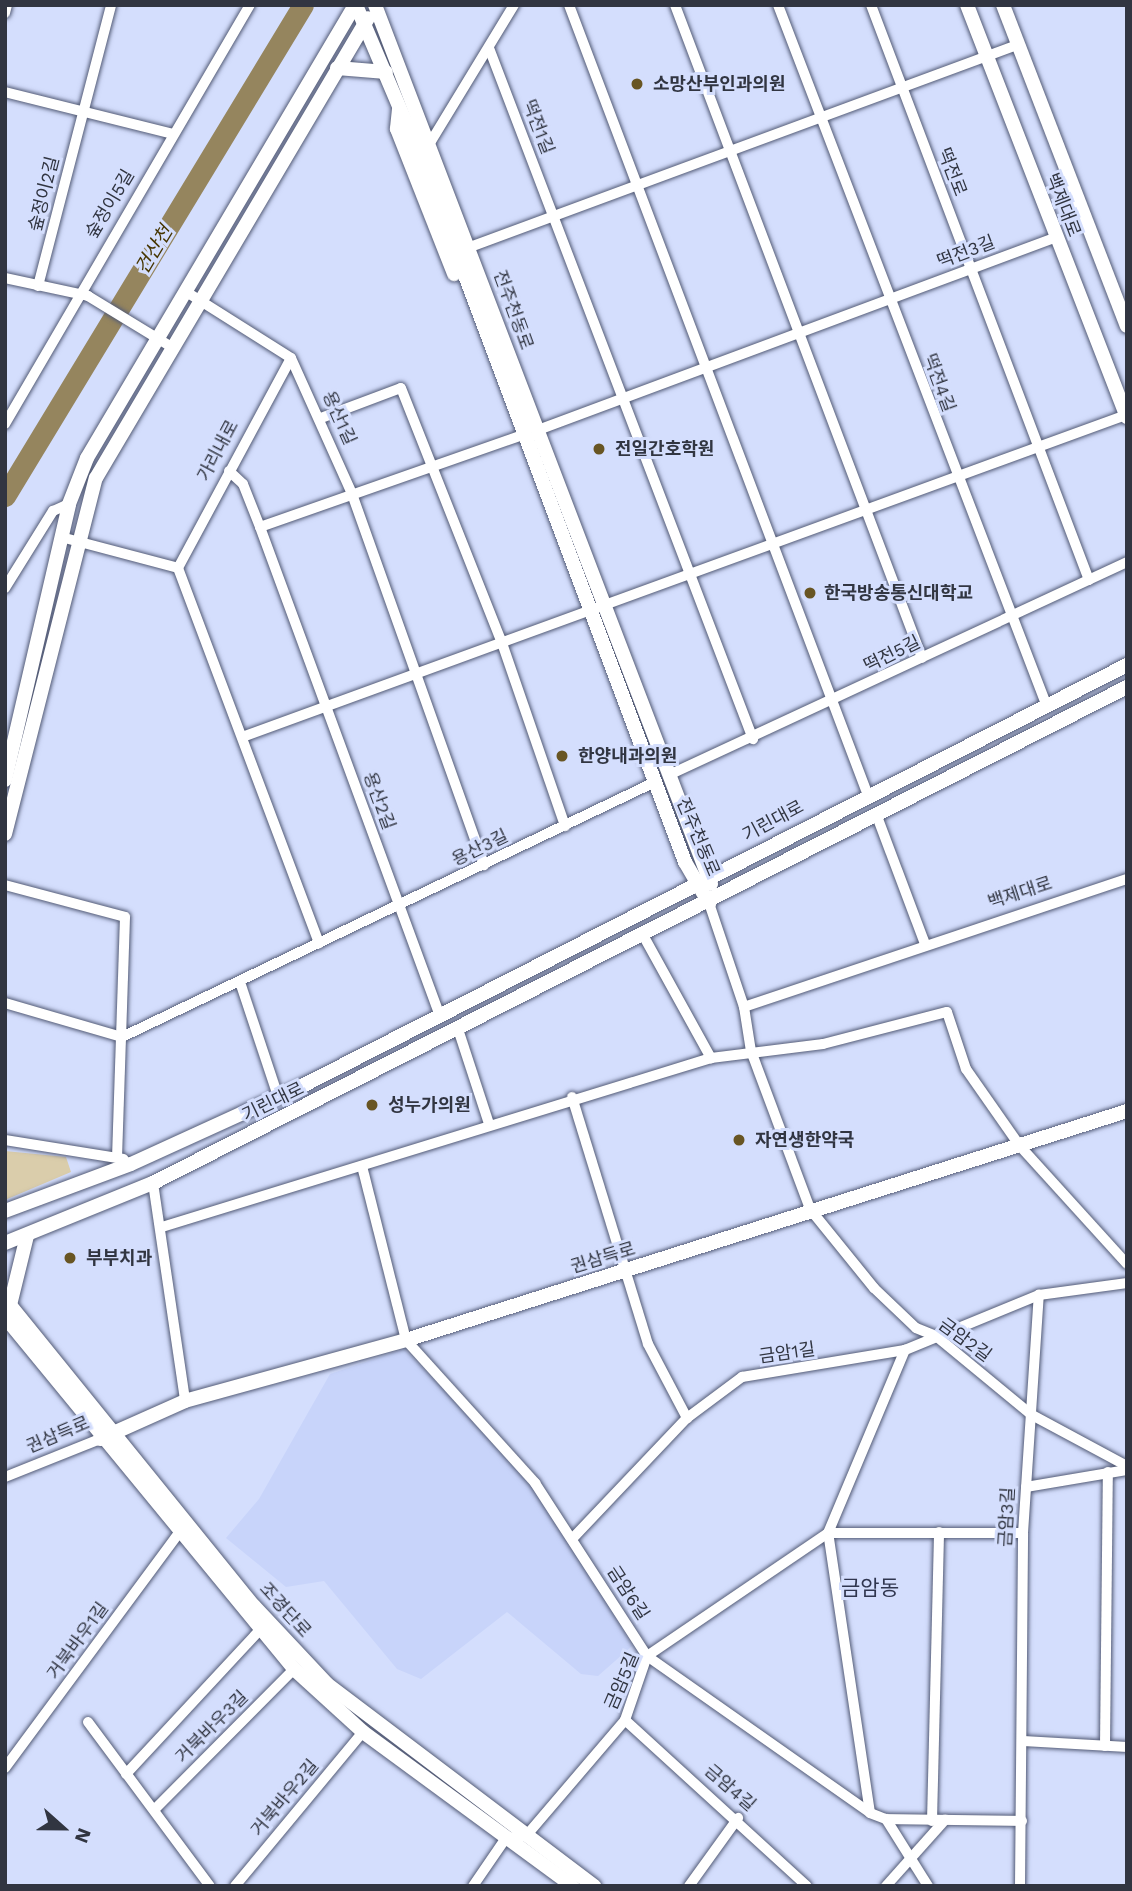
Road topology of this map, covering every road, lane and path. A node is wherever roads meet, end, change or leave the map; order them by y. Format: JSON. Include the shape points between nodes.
{"nodes":[{"id":1,"x":7,"y":5,"type":"edge"},
{"id":2,"x":111,"y":5,"type":"edge"},
{"id":3,"x":250,"y":5,"type":"edge"},
{"id":4,"x":356,"y":5,"type":"edge"},
{"id":5,"x":514,"y":5,"type":"edge"},
{"id":6,"x":569,"y":5,"type":"edge"},
{"id":7,"x":675,"y":5,"type":"edge"},
{"id":8,"x":778,"y":5,"type":"edge"},
{"id":9,"x":871,"y":5,"type":"edge"},
{"id":10,"x":1003,"y":5,"type":"edge"},
{"id":11,"x":377,"y":6,"type":"edge"},
{"id":12,"x":971,"y":6,"type":"edge"},
{"id":13,"x":5,"y":13,"type":"edge"},
{"id":14,"x":365,"y":23,"type":"junction"},
{"id":15,"x":1017,"y":45,"type":"junction"},
{"id":16,"x":489,"y":48,"type":"junction"},
{"id":17,"x":986,"y":56,"type":"junction"},
{"id":18,"x":337,"y":68,"type":"junction"},
{"id":19,"x":386,"y":72,"type":"junction"},
{"id":20,"x":901,"y":86,"type":"junction"},
{"id":21,"x":5,"y":92,"type":"edge"},
{"id":22,"x":399,"y":104,"type":"junction"},
{"id":23,"x":83,"y":110,"type":"junction"},
{"id":24,"x":819,"y":116,"type":"junction"},
{"id":25,"x":173,"y":134,"type":"junction"},
{"id":26,"x":430,"y":143,"type":"junction"},
{"id":27,"x":730,"y":149,"type":"junction"},
{"id":28,"x":638,"y":184,"type":"junction"},
{"id":29,"x":553,"y":218,"type":"junction"},
{"id":30,"x":1054,"y":238,"type":"junction"},
{"id":31,"x":462,"y":250,"type":"junction"},
{"id":32,"x":970,"y":270,"type":"junction"},
{"id":33,"x":5,"y":278,"type":"edge"},
{"id":34,"x":38,"y":286,"type":"junction"},
{"id":35,"x":185,"y":291,"type":"junction"},
{"id":36,"x":75,"y":296,"type":"junction"},
{"id":37,"x":198,"y":299,"type":"junction"},
{"id":38,"x":890,"y":299,"type":"junction"},
{"id":39,"x":472,"y":301,"type":"junction"},
{"id":40,"x":1127,"y":326,"type":"edge"},
{"id":41,"x":800,"y":331,"type":"junction"},
{"id":42,"x":151,"y":335,"type":"junction"},
{"id":43,"x":170,"y":346,"type":"junction"},
{"id":44,"x":291,"y":358,"type":"junction"},
{"id":45,"x":709,"y":368,"type":"junction"},
{"id":46,"x":623,"y":400,"type":"junction"},
{"id":47,"x":1126,"y":416,"type":"edge"},
{"id":48,"x":321,"y":418,"type":"junction"},
{"id":49,"x":5,"y":424,"type":"edge"},
{"id":50,"x":538,"y":430,"type":"junction"},
{"id":51,"x":523,"y":435,"type":"junction"},
{"id":52,"x":1037,"y":444,"type":"junction"},
{"id":53,"x":432,"y":465,"type":"junction"},
{"id":54,"x":229,"y":471,"type":"junction"},
{"id":55,"x":955,"y":478,"type":"junction"},
{"id":56,"x":352,"y":494,"type":"junction"},
{"id":57,"x":69,"y":504,"type":"junction"},
{"id":58,"x":866,"y":511,"type":"junction"},
{"id":59,"x":260,"y":527,"type":"junction"},
{"id":60,"x":61,"y":537,"type":"junction"},
{"id":61,"x":77,"y":541,"type":"junction"},
{"id":62,"x":774,"y":542,"type":"junction"},
{"id":63,"x":1127,"y":562,"type":"edge"},
{"id":64,"x":178,"y":568,"type":"junction"},
{"id":65,"x":689,"y":577,"type":"junction"},
{"id":66,"x":1089,"y":580,"type":"junction"},
{"id":67,"x":5,"y":587,"type":"edge"},
{"id":68,"x":597,"y":609,"type":"junction"},
{"id":69,"x":1009,"y":617,"type":"junction"},
{"id":70,"x":501,"y":640,"type":"junction"},
{"id":71,"x":922,"y":658,"type":"junction"},
{"id":72,"x":1127,"y":665,"type":"edge"},
{"id":73,"x":416,"y":671,"type":"junction"},
{"id":74,"x":1127,"y":687,"type":"edge"},
{"id":75,"x":832,"y":703,"type":"junction"},
{"id":76,"x":1046,"y":704,"type":"junction"},
{"id":77,"x":326,"y":707,"type":"junction"},
{"id":78,"x":245,"y":736,"type":"junction"},
{"id":79,"x":753,"y":739,"type":"junction"},
{"id":80,"x":13,"y":752,"type":"edge"},
{"id":81,"x":671,"y":774,"type":"junction"},
{"id":82,"x":5,"y":780,"type":"edge"},
{"id":83,"x":655,"y":782,"type":"junction"},
{"id":84,"x":867,"y":793,"type":"junction"},
{"id":85,"x":878,"y":819,"type":"junction"},
{"id":86,"x":565,"y":825,"type":"junction"},
{"id":87,"x":5,"y":834,"type":"edge"},
{"id":88,"x":484,"y":865,"type":"junction"},
{"id":89,"x":712,"y":875,"type":"junction"},
{"id":90,"x":1127,"y":879,"type":"edge"},
{"id":91,"x":695,"y":884,"type":"junction"},
{"id":92,"x":5,"y":885,"type":"edge"},
{"id":93,"x":709,"y":903,"type":"junction"},
{"id":94,"x":398,"y":908,"type":"junction"},
{"id":95,"x":643,"y":936,"type":"junction"},
{"id":96,"x":319,"y":943,"type":"junction"},
{"id":97,"x":925,"y":944,"type":"junction"},
{"id":98,"x":241,"y":985,"type":"junction"},
{"id":99,"x":5,"y":1003,"type":"edge"},
{"id":100,"x":744,"y":1007,"type":"junction"},
{"id":101,"x":440,"y":1016,"type":"junction"},
{"id":102,"x":458,"y":1029,"type":"junction"},
{"id":103,"x":122,"y":1037,"type":"junction"},
{"id":104,"x":751,"y":1051,"type":"junction"},
{"id":105,"x":711,"y":1058,"type":"junction"},
{"id":106,"x":278,"y":1096,"type":"junction"},
{"id":107,"x":572,"y":1097,"type":"junction"},
{"id":108,"x":1127,"y":1111,"type":"edge"},
{"id":109,"x":489,"y":1124,"type":"junction"},
{"id":110,"x":5,"y":1140,"type":"edge"},
{"id":111,"x":1020,"y":1146,"type":"junction"},
{"id":112,"x":117,"y":1155,"type":"junction"},
{"id":113,"x":131,"y":1164,"type":"junction"},
{"id":114,"x":362,"y":1166,"type":"junction"},
{"id":115,"x":153,"y":1183,"type":"junction"},
{"id":116,"x":810,"y":1209,"type":"junction"},
{"id":117,"x":5,"y":1211,"type":"edge"},
{"id":118,"x":162,"y":1227,"type":"junction"},
{"id":119,"x":27,"y":1236,"type":"junction"},
{"id":120,"x":5,"y":1243,"type":"edge"},
{"id":121,"x":1127,"y":1264,"type":"edge"},
{"id":122,"x":622,"y":1272,"type":"junction"},
{"id":123,"x":1127,"y":1283,"type":"edge"},
{"id":124,"x":1039,"y":1295,"type":"junction"},
{"id":125,"x":7,"y":1307,"type":"edge"},
{"id":126,"x":936,"y":1336,"type":"junction"},
{"id":127,"x":406,"y":1340,"type":"junction"},
{"id":128,"x":905,"y":1350,"type":"junction"},
{"id":129,"x":184,"y":1401,"type":"junction"},
{"id":130,"x":1032,"y":1415,"type":"junction"},
{"id":131,"x":687,"y":1418,"type":"junction"},
{"id":132,"x":106,"y":1436,"type":"junction"},
{"id":133,"x":1127,"y":1468,"type":"edge"},
{"id":134,"x":1108,"y":1472,"type":"junction"},
{"id":135,"x":5,"y":1477,"type":"edge"},
{"id":136,"x":1026,"y":1487,"type":"junction"},
{"id":137,"x":939,"y":1532,"type":"junction"},
{"id":138,"x":828,"y":1533,"type":"junction"},
{"id":139,"x":1023,"y":1533,"type":"junction"},
{"id":140,"x":178,"y":1534,"type":"junction"},
{"id":141,"x":572,"y":1539,"type":"junction"},
{"id":142,"x":259,"y":1631,"type":"junction"},
{"id":143,"x":647,"y":1656,"type":"junction"},
{"id":144,"x":294,"y":1669,"type":"junction"},
{"id":145,"x":625,"y":1720,"type":"junction"},
{"id":146,"x":88,"y":1722,"type":"dead end"},
{"id":147,"x":363,"y":1731,"type":"junction"},
{"id":148,"x":1024,"y":1741,"type":"junction"},
{"id":149,"x":1105,"y":1746,"type":"junction"},
{"id":150,"x":1127,"y":1746,"type":"edge"},
{"id":151,"x":5,"y":1768,"type":"edge"},
{"id":152,"x":126,"y":1774,"type":"junction"},
{"id":153,"x":155,"y":1810,"type":"junction"},
{"id":154,"x":870,"y":1813,"type":"junction"},
{"id":155,"x":738,"y":1818,"type":"junction"},
{"id":156,"x":886,"y":1819,"type":"junction"},
{"id":157,"x":946,"y":1820,"type":"junction"},
{"id":158,"x":932,"y":1821,"type":"junction"},
{"id":159,"x":1022,"y":1821,"type":"junction"},
{"id":160,"x":526,"y":1836,"type":"junction"},
{"id":161,"x":506,"y":1839,"type":"junction"},
{"id":162,"x":913,"y":1863,"type":"junction"},
{"id":163,"x":210,"y":1886,"type":"edge"},
{"id":164,"x":235,"y":1886,"type":"edge"},
{"id":165,"x":473,"y":1886,"type":"edge"},
{"id":166,"x":573,"y":1886,"type":"edge"},
{"id":167,"x":594,"y":1886,"type":"edge"},
{"id":168,"x":689,"y":1886,"type":"edge"},
{"id":169,"x":807,"y":1886,"type":"edge"},
{"id":170,"x":886,"y":1886,"type":"edge"},
{"id":171,"x":928,"y":1886,"type":"edge"},
{"id":172,"x":1020,"y":1886,"type":"edge"}],
"edges":[{"from":1,"to":13,"type":"street"},
{"from":2,"to":23,"type":"street","name":"숲정이2길"},
{"from":3,"to":25,"type":"street","name":"숲정이5길"},
{"from":4,"to":14,"type":"street","name":"전주천동로"},
{"from":4,"to":35,"type":"street"},
{"from":5,"to":16,"type":"street"},
{"from":6,"to":28,"type":"street"},
{"from":7,"to":27,"type":"street"},
{"from":8,"to":24,"type":"street"},
{"from":9,"to":20,"type":"street","name":"떡전로"},
{"from":10,"to":15,"type":"street","name":"백제대로"},
{"from":11,"to":14,"type":"street"},
{"from":11,"to":26,"type":"street","name":"전주천동로"},
{"from":12,"to":17,"type":"street","name":"백제대로"},
{"from":14,"to":18,"type":"street"},
{"from":14,"to":19,"type":"street","name":"전주천동로"},
{"from":15,"to":17,"type":"street"},
{"from":15,"to":40,"type":"street","name":"백제대로"},
{"from":16,"to":26,"type":"street"},
{"from":16,"to":29,"type":"street","name":"떡전1길"},
{"from":17,"to":20,"type":"street"},
{"from":17,"to":30,"type":"street","name":"백제대로"},
{"from":18,"to":19,"type":"street"},
{"from":18,"to":37,"type":"street"},
{"from":19,"to":22,"type":"street","name":"전주천동로"},
{"from":20,"to":24,"type":"street"},
{"from":20,"to":32,"type":"street","name":"떡전로"},
{"from":21,"to":23,"type":"street"},
{"from":22,"to":31,"type":"street","name":"전주천동로"},
{"from":22,"to":39,"type":"street","via":[[397,129],[464,302]]},
{"from":23,"to":25,"type":"street"},
{"from":23,"to":34,"type":"street","name":"숲정이2길"},
{"from":24,"to":27,"type":"street"},
{"from":24,"to":38,"type":"street"},
{"from":25,"to":36,"type":"street","name":"숲정이5길"},
{"from":26,"to":31,"type":"street","name":"전주천동로"},
{"from":27,"to":28,"type":"street"},
{"from":27,"to":41,"type":"street"},
{"from":28,"to":29,"type":"street"},
{"from":28,"to":45,"type":"street"},
{"from":29,"to":31,"type":"street"},
{"from":29,"to":46,"type":"street"},
{"from":30,"to":32,"type":"street","name":"떡전3길"},
{"from":30,"to":47,"type":"street","name":"백제대로"},
{"from":31,"to":39,"type":"street","name":"전주천동로"},
{"from":31,"to":50,"type":"street","name":"전주천동로"},
{"from":32,"to":38,"type":"street","name":"떡전3길"},
{"from":32,"to":52,"type":"street"},
{"from":33,"to":34,"type":"street"},
{"from":34,"to":36,"type":"street"},
{"from":35,"to":37,"type":"street"},
{"from":35,"to":42,"type":"street"},
{"from":36,"to":42,"type":"street","via":[[88,296]]},
{"from":36,"to":49,"type":"street","name":"숲정이5길"},
{"from":37,"to":43,"type":"street"},
{"from":37,"to":44,"type":"street"},
{"from":38,"to":41,"type":"street","name":"떡전3길"},
{"from":38,"to":55,"type":"street","name":"떡전4길"},
{"from":39,"to":51,"type":"street","name":"전주천동로"},
{"from":41,"to":45,"type":"street","name":"떡전3길"},
{"from":41,"to":58,"type":"street"},
{"from":42,"to":43,"type":"street"},
{"from":42,"to":57,"type":"street","via":[[87,458]]},
{"from":43,"to":61,"type":"street","via":[[96,478]]},
{"from":44,"to":48,"type":"street","name":"용산1길"},
{"from":44,"to":54,"type":"street","name":"가리내로"},
{"from":45,"to":46,"type":"street","name":"떡전3길"},
{"from":45,"to":62,"type":"street"},
{"from":46,"to":50,"type":"street","name":"떡전3길"},
{"from":46,"to":65,"type":"street"},
{"from":47,"to":52,"type":"street"},
{"from":48,"to":53,"type":"street","via":[[401,388]]},
{"from":48,"to":56,"type":"street","name":"용산1길"},
{"from":50,"to":68,"type":"street","name":"전주천동로"},
{"from":51,"to":53,"type":"street"},
{"from":51,"to":68,"type":"street","name":"전주천동로"},
{"from":52,"to":55,"type":"street"},
{"from":52,"to":66,"type":"street"},
{"from":53,"to":56,"type":"street"},
{"from":53,"to":70,"type":"street"},
{"from":54,"to":59,"type":"street","via":[[243,484]]},
{"from":54,"to":64,"type":"street","name":"가리내로"},
{"from":55,"to":58,"type":"street"},
{"from":55,"to":69,"type":"street","name":"떡전4길"},
{"from":56,"to":59,"type":"street"},
{"from":56,"to":73,"type":"street","name":"용산1길"},
{"from":57,"to":60,"type":"street"},
{"from":57,"to":67,"type":"street","via":[[53,511]]},
{"from":58,"to":62,"type":"street"},
{"from":58,"to":71,"type":"street"},
{"from":59,"to":77,"type":"street","name":"용산2길"},
{"from":60,"to":61,"type":"street"},
{"from":60,"to":80,"type":"street"},
{"from":61,"to":64,"type":"street"},
{"from":61,"to":80,"type":"street"},
{"from":62,"to":65,"type":"street"},
{"from":62,"to":75,"type":"street"},
{"from":63,"to":66,"type":"street","name":"떡전5길"},
{"from":64,"to":78,"type":"street"},
{"from":65,"to":68,"type":"street"},
{"from":65,"to":79,"type":"street"},
{"from":66,"to":69,"type":"street","name":"떡전5길"},
{"from":68,"to":70,"type":"street"},
{"from":68,"to":81,"type":"street","name":"전주천동로"},
{"from":68,"to":83,"type":"street","name":"전주천동로"},
{"from":69,"to":71,"type":"street","name":"떡전5길"},
{"from":69,"to":76,"type":"street","name":"떡전4길"},
{"from":70,"to":73,"type":"street"},
{"from":70,"to":86,"type":"street"},
{"from":71,"to":75,"type":"street","name":"떡전5길"},
{"from":72,"to":76,"type":"street","name":"기린대로"},
{"from":73,"to":77,"type":"street"},
{"from":73,"to":88,"type":"street"},
{"from":74,"to":85,"type":"street","name":"기린대로"},
{"from":75,"to":79,"type":"street","name":"떡전5길"},
{"from":75,"to":84,"type":"street"},
{"from":76,"to":84,"type":"street","name":"기린대로"},
{"from":77,"to":78,"type":"street"},
{"from":77,"to":94,"type":"street","name":"용산2길"},
{"from":78,"to":96,"type":"street"},
{"from":79,"to":81,"type":"street","name":"떡전5길"},
{"from":80,"to":82,"type":"street"},
{"from":80,"to":87,"type":"street"},
{"from":81,"to":89,"type":"street","name":"전주천동로"},
{"from":83,"to":86,"type":"street","name":"용산3길"},
{"from":83,"to":91,"type":"street","name":"전주천동로"},
{"from":84,"to":89,"type":"street","name":"기린대로"},
{"from":85,"to":93,"type":"street","name":"기린대로"},
{"from":85,"to":97,"type":"street"},
{"from":86,"to":88,"type":"street","name":"용산3길"},
{"from":88,"to":94,"type":"street","name":"용산3길"},
{"from":89,"to":91,"type":"street","name":"기린대로"},
{"from":89,"to":93,"type":"street","name":"전주천동로"},
{"from":90,"to":97,"type":"street","name":"백제대로"},
{"from":91,"to":93,"type":"street","name":"전주천동로"},
{"from":91,"to":101,"type":"street","name":"기린대로"},
{"from":92,"to":103,"type":"street","via":[[125,917]]},
{"from":93,"to":95,"type":"street","name":"기린대로"},
{"from":93,"to":100,"type":"street"},
{"from":94,"to":96,"type":"street","name":"용산3길"},
{"from":94,"to":101,"type":"street"},
{"from":95,"to":102,"type":"street","name":"기린대로"},
{"from":95,"to":105,"type":"street"},
{"from":96,"to":98,"type":"street","name":"용산3길"},
{"from":97,"to":100,"type":"street"},
{"from":98,"to":103,"type":"street","name":"용산3길"},
{"from":98,"to":106,"type":"street","name":"기린대로"},
{"from":99,"to":103,"type":"street"},
{"from":100,"to":104,"type":"street"},
{"from":101,"to":106,"type":"street","name":"기린대로"},
{"from":102,"to":109,"type":"street"},
{"from":102,"to":115,"type":"street","name":"기린대로"},
{"from":103,"to":112,"type":"street"},
{"from":104,"to":105,"type":"street"},
{"from":104,"to":111,"type":"street","via":[[823,1044],[947,1012],[966,1069]]},
{"from":104,"to":116,"type":"street"},
{"from":105,"to":107,"type":"street"},
{"from":106,"to":113,"type":"street","name":"기린대로"},
{"from":107,"to":109,"type":"street"},
{"from":107,"to":122,"type":"street"},
{"from":108,"to":111,"type":"street","name":"권삼득로"},
{"from":109,"to":114,"type":"street"},
{"from":110,"to":112,"type":"street"},
{"from":111,"to":116,"type":"street","name":"권삼득로"},
{"from":111,"to":121,"type":"street"},
{"from":112,"to":113,"type":"street"},
{"from":113,"to":117,"type":"street","name":"기린대로"},
{"from":114,"to":118,"type":"street"},
{"from":114,"to":127,"type":"street"},
{"from":115,"to":118,"type":"street"},
{"from":115,"to":119,"type":"street","name":"기린대로"},
{"from":116,"to":122,"type":"street","name":"권삼득로"},
{"from":116,"to":126,"type":"street","name":"금암2길","via":[[874,1289],[916,1328]]},
{"from":118,"to":129,"type":"street"},
{"from":119,"to":120,"type":"street","name":"기린대로"},
{"from":119,"to":125,"type":"street"},
{"from":122,"to":127,"type":"street","name":"권삼득로"},
{"from":122,"to":131,"type":"street","via":[[648,1344]]},
{"from":123,"to":124,"type":"street"},
{"from":124,"to":126,"type":"street"},
{"from":124,"to":130,"type":"street","name":"금암3길"},
{"from":125,"to":132,"type":"street","name":"조경단로"},
{"from":126,"to":128,"type":"street"},
{"from":126,"to":130,"type":"street","name":"금암2길"},
{"from":127,"to":129,"type":"street","name":"권삼득로"},
{"from":127,"to":141,"type":"street","name":"금암6길","via":[[535,1483]]},
{"from":128,"to":131,"type":"street","name":"금암1길","via":[[742,1377]]},
{"from":128,"to":138,"type":"street"},
{"from":129,"to":132,"type":"street","name":"권삼득로"},
{"from":130,"to":133,"type":"street","name":"금암2길"},
{"from":130,"to":136,"type":"street","name":"금암3길"},
{"from":131,"to":141,"type":"street","name":"금암1길"},
{"from":132,"to":135,"type":"street","name":"권삼득로"},
{"from":132,"to":140,"type":"street","name":"조경단로"},
{"from":132,"to":160,"type":"street","name":"조경단로","via":[[327,1684]]},
{"from":133,"to":134,"type":"street"},
{"from":134,"to":136,"type":"street"},
{"from":134,"to":149,"type":"street"},
{"from":136,"to":139,"type":"street","name":"금암3길"},
{"from":137,"to":138,"type":"street"},
{"from":137,"to":139,"type":"street"},
{"from":137,"to":158,"type":"street"},
{"from":138,"to":143,"type":"street","name":"금암5길"},
{"from":138,"to":154,"type":"street"},
{"from":139,"to":148,"type":"street","name":"금암3길"},
{"from":140,"to":142,"type":"street","name":"조경단로"},
{"from":140,"to":151,"type":"street","name":"거북바우1길"},
{"from":141,"to":143,"type":"street","name":"금암6길"},
{"from":142,"to":144,"type":"street","name":"조경단로"},
{"from":142,"to":152,"type":"street","name":"거북바우3길"},
{"from":143,"to":145,"type":"street","name":"금암5길"},
{"from":143,"to":154,"type":"street","name":"금암6길"},
{"from":144,"to":147,"type":"street","name":"조경단로"},
{"from":144,"to":153,"type":"street","name":"거북바우3길"},
{"from":145,"to":155,"type":"street","name":"금암4길"},
{"from":145,"to":160,"type":"street","name":"금암5길"},
{"from":146,"to":152,"type":"street"},
{"from":147,"to":161,"type":"street","name":"조경단로"},
{"from":147,"to":164,"type":"street","name":"거북바우2길"},
{"from":148,"to":149,"type":"street"},
{"from":148,"to":159,"type":"street","name":"금암3길"},
{"from":149,"to":150,"type":"street"},
{"from":152,"to":153,"type":"street"},
{"from":153,"to":163,"type":"street"},
{"from":154,"to":156,"type":"street","name":"금암6길"},
{"from":155,"to":168,"type":"street"},
{"from":155,"to":169,"type":"street","name":"금암4길"},
{"from":156,"to":158,"type":"street","name":"금암6길"},
{"from":156,"to":162,"type":"street"},
{"from":157,"to":158,"type":"street","name":"금암6길"},
{"from":157,"to":159,"type":"street","name":"금암6길"},
{"from":157,"to":162,"type":"street"},
{"from":159,"to":172,"type":"street","name":"금암3길"},
{"from":160,"to":161,"type":"street"},
{"from":160,"to":167,"type":"street","name":"조경단로"},
{"from":161,"to":165,"type":"street"},
{"from":161,"to":166,"type":"street","name":"조경단로"},
{"from":162,"to":170,"type":"street"},
{"from":162,"to":171,"type":"street"}]}
